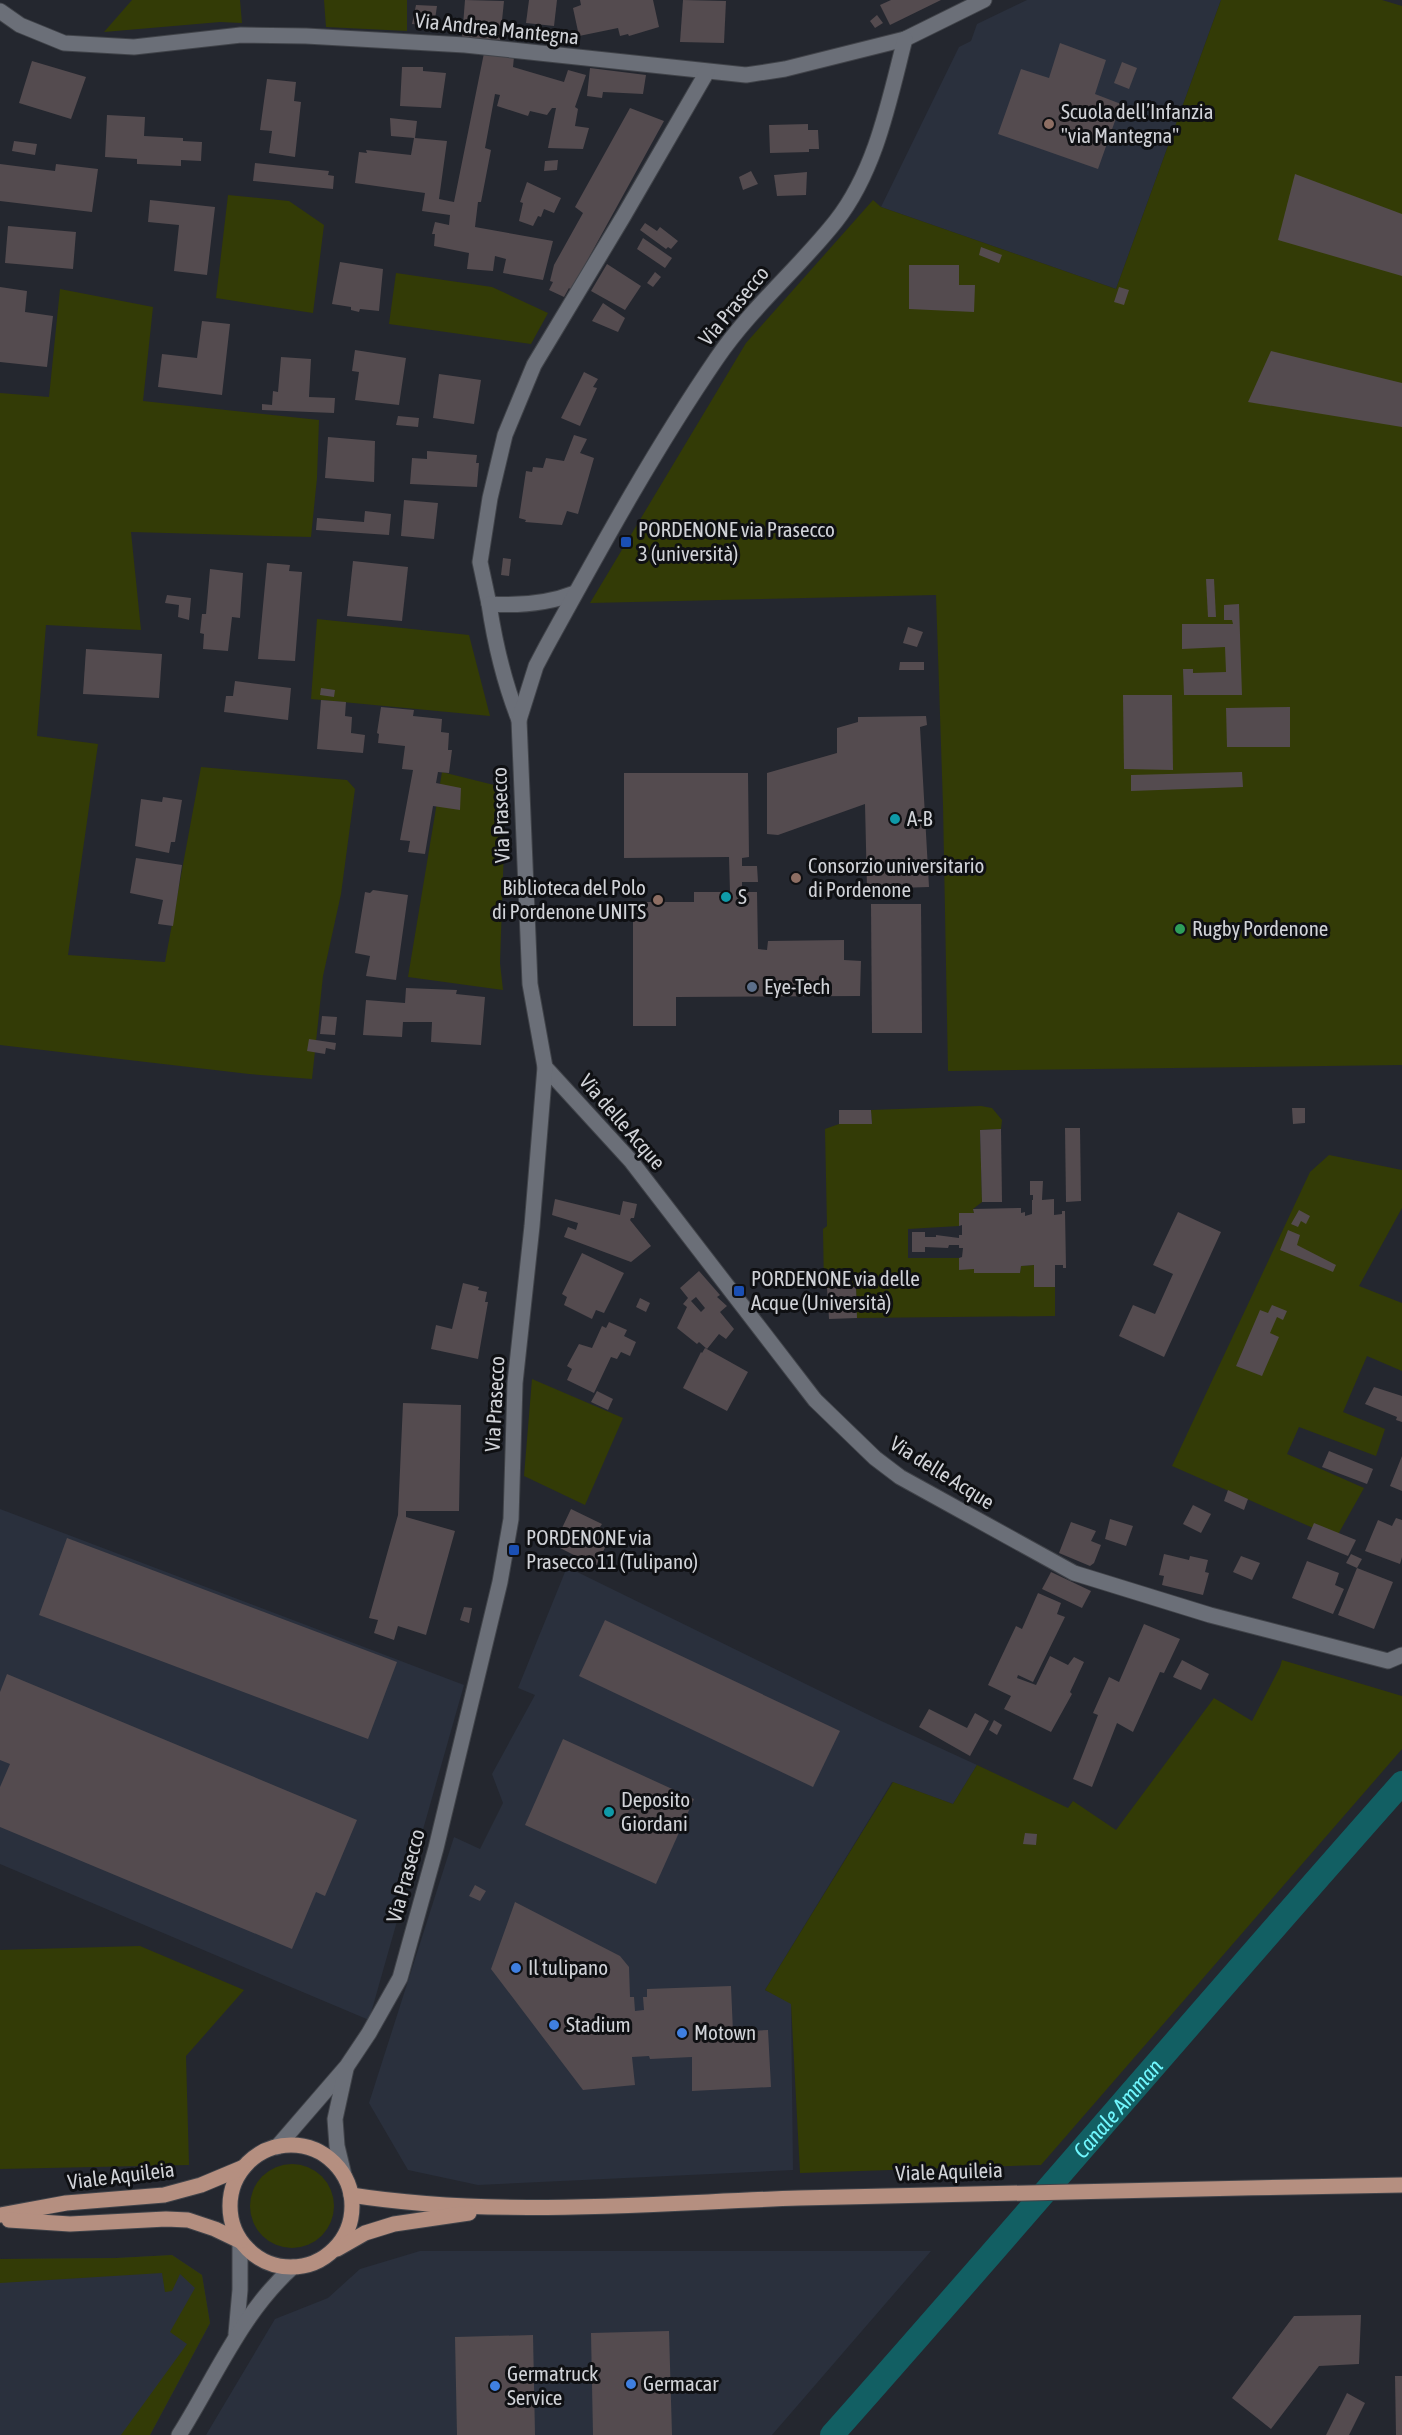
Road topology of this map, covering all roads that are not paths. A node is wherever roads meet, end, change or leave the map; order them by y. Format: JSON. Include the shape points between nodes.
{"nodes":[{"id":1,"x":984,"y":0,"type":"edge"},
{"id":2,"x":0,"y":11,"type":"edge"},
{"id":3,"x":905,"y":39,"type":"junction"},
{"id":4,"x":707,"y":72,"type":"junction"},
{"id":5,"x":576,"y":593,"type":"junction"},
{"id":6,"x":489,"y":604,"type":"junction"},
{"id":7,"x":519,"y":720,"type":"junction"},
{"id":8,"x":545,"y":1067,"type":"junction"},
{"id":9,"x":1395,"y":1658,"type":"edge"},
{"id":10,"x":1402,"y":1671,"type":"edge"},
{"id":11,"x":347,"y":2066,"type":"junction"},
{"id":12,"x":277,"y":2147,"type":"junction"},
{"id":13,"x":244,"y":2167,"type":"junction"},
{"id":14,"x":344,"y":2175,"type":"junction"},
{"id":15,"x":1402,"y":2185,"type":"edge"},
{"id":16,"x":351,"y":2195,"type":"junction"},
{"id":17,"x":498,"y":2208,"type":"junction"},
{"id":18,"x":0,"y":2217,"type":"edge"},
{"id":19,"x":240,"y":2241,"type":"junction"},
{"id":20,"x":332,"y":2252,"type":"junction"},
{"id":21,"x":293,"y":2267,"type":"junction"},
{"id":22,"x":236,"y":2337,"type":"junction"},
{"id":23,"x":179,"y":2435,"type":"edge"}],
"edges":[{"from":1,"to":3,"type":"street","name":"Via Andrea Mantegna"},
{"from":2,"to":4,"type":"street","name":"Via Andrea Mantegna","via":[[20,25],[64,43],[134,47],[241,35],[306,36],[465,45]]},
{"from":3,"to":4,"type":"street","name":"Via Andrea Mantegna","via":[[766,72]]},
{"from":3,"to":5,"type":"street","name":"Via Prasecco","via":[[889,101],[857,189],[836,221],[718,356]]},
{"from":4,"to":6,"type":"street","name":"Via Prasecco","via":[[525,385],[505,435],[490,498],[480,562]]},
{"from":5,"to":6,"type":"street","via":[[541,603]]},
{"from":5,"to":7,"type":"street","name":"Via Prasecco","via":[[536,666]]},
{"from":6,"to":7,"type":"street","name":"Via Prasecco","via":[[502,671]]},
{"from":7,"to":8,"type":"street","name":"Via Prasecco","via":[[530,984]]},
{"from":8,"to":9,"type":"street","name":"Via delle Acque","via":[[631,1161],[815,1400],[900,1477],[1074,1573],[1210,1615]]},
{"from":8,"to":11,"type":"street","name":"Via Prasecco","via":[[515,1383],[510,1519],[500,1582],[436,1848],[400,1978]]},
{"from":9,"to":10,"type":"street"},
{"from":11,"to":12,"type":"street","name":"Via Prasecco"},
{"from":11,"to":14,"type":"street","name":"Via Prasecco","via":[[335,2119]]},
{"from":12,"to":13,"type":"main road","name":"Viale Aquileia","via":[[258,2154]]},
{"from":12,"to":14,"type":"main road","name":"Viale Aquileia","via":[[296,2145],[315,2150]]},
{"from":13,"to":18,"type":"main road","name":"Viale Aquileia","via":[[165,2195],[66,2203]]},
{"from":13,"to":19,"type":"main road","via":[[234,2184],[230,2203],[231,2222]]},
{"from":14,"to":16,"type":"main road","name":"Viale Aquileia"},
{"from":15,"to":17,"type":"main road","name":"Viale Aquileia","via":[[987,2192]]},
{"from":16,"to":17,"type":"main road","name":"Viale Aquileia"},
{"from":16,"to":20,"type":"main road","name":"Viale Aquileia","via":[[351,2216],[345,2235]]},
{"from":17,"to":20,"type":"main road","name":"Viale Aquileia","via":[[394,2224],[365,2233]]},
{"from":18,"to":19,"type":"main road","name":"Viale Aquileia","via":[[70,2224],[188,2220]]},
{"from":19,"to":21,"type":"main road","name":"Viale Aquileia","via":[[254,2256],[273,2265]]},
{"from":19,"to":22,"type":"street"},
{"from":20,"to":21,"type":"main road","name":"Viale Aquileia","via":[[314,2263]]},
{"from":21,"to":22,"type":"street","via":[[276,2283]]},
{"from":22,"to":23,"type":"street"}]}
